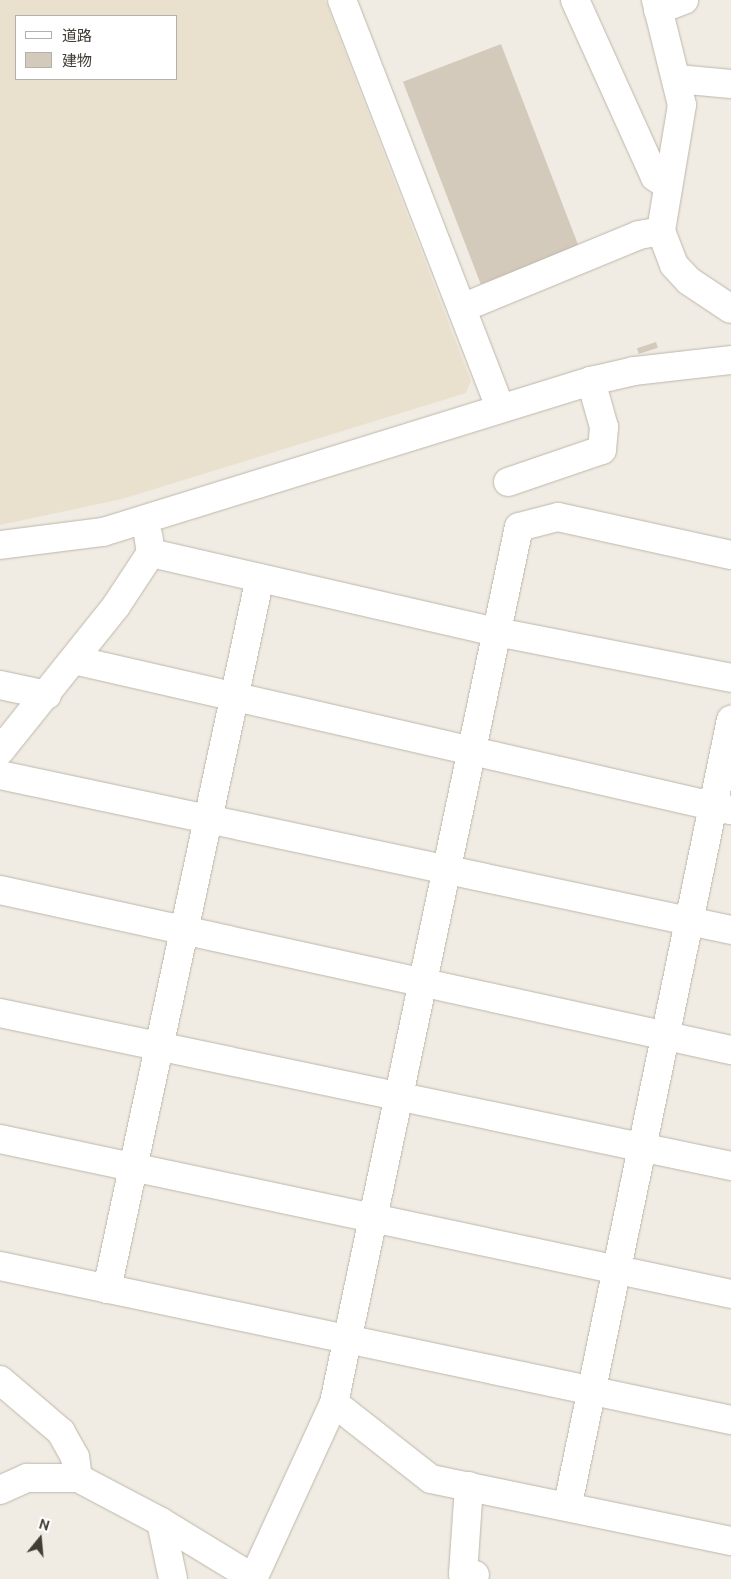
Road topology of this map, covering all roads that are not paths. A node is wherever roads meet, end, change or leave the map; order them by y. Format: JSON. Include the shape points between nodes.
{"nodes":[{"id":1,"x":342,"y":0,"type":"edge"},
{"id":2,"x":575,"y":0,"type":"edge"},
{"id":3,"x":684,"y":0,"type":"edge"},
{"id":4,"x":657,"y":5,"type":"edge"},
{"id":5,"x":677,"y":79,"type":"junction"},
{"id":6,"x":731,"y":84,"type":"edge"},
{"id":7,"x":667,"y":185,"type":"junction"},
{"id":8,"x":661,"y":231,"type":"junction"},
{"id":9,"x":462,"y":308,"type":"junction"},
{"id":10,"x":731,"y":309,"type":"edge"},
{"id":11,"x":731,"y":360,"type":"edge"},
{"id":12,"x":591,"y":381,"type":"junction"},
{"id":13,"x":500,"y":408,"type":"junction"},
{"id":14,"x":508,"y":482,"type":"dead end"},
{"id":15,"x":144,"y":519,"type":"junction"},
{"id":16,"x":0,"y":544,"type":"edge"},
{"id":17,"x":151,"y":553,"type":"junction"},
{"id":18,"x":731,"y":555,"type":"edge"},
{"id":19,"x":260,"y":578,"type":"junction"},
{"id":20,"x":497,"y":632,"type":"junction"},
{"id":21,"x":74,"y":660,"type":"junction"},
{"id":22,"x":731,"y":678,"type":"edge"},
{"id":23,"x":0,"y":685,"type":"edge"},
{"id":24,"x":47,"y":695,"type":"junction"},
{"id":25,"x":234,"y":697,"type":"junction"},
{"id":26,"x":731,"y":720,"type":"edge"},
{"id":27,"x":0,"y":751,"type":"edge"},
{"id":28,"x":472,"y":751,"type":"junction"},
{"id":29,"x":0,"y":775,"type":"edge"},
{"id":30,"x":722,"y":808,"type":"edge"},
{"id":31,"x":208,"y":819,"type":"junction"},
{"id":32,"x":447,"y":869,"type":"junction"},
{"id":33,"x":0,"y":890,"type":"edge"},
{"id":34,"x":690,"y":921,"type":"junction"},
{"id":35,"x":184,"y":930,"type":"junction"},
{"id":36,"x":731,"y":930,"type":"edge"},
{"id":37,"x":423,"y":982,"type":"junction"},
{"id":38,"x":0,"y":1013,"type":"edge"},
{"id":39,"x":666,"y":1036,"type":"junction"},
{"id":40,"x":159,"y":1046,"type":"junction"},
{"id":41,"x":731,"y":1050,"type":"edge"},
{"id":42,"x":399,"y":1097,"type":"junction"},
{"id":43,"x":0,"y":1138,"type":"edge"},
{"id":44,"x":642,"y":1149,"type":"junction"},
{"id":45,"x":731,"y":1166,"type":"edge"},
{"id":46,"x":133,"y":1167,"type":"junction"},
{"id":47,"x":373,"y":1218,"type":"junction"},
{"id":48,"x":0,"y":1266,"type":"edge"},
{"id":49,"x":616,"y":1269,"type":"junction"},
{"id":50,"x":107,"y":1289,"type":"junction"},
{"id":51,"x":731,"y":1294,"type":"edge"},
{"id":52,"x":348,"y":1340,"type":"junction"},
{"id":53,"x":0,"y":1380,"type":"edge"},
{"id":54,"x":591,"y":1391,"type":"junction"},
{"id":55,"x":334,"y":1403,"type":"junction"},
{"id":56,"x":731,"y":1420,"type":"edge"},
{"id":57,"x":78,"y":1478,"type":"junction"},
{"id":58,"x":469,"y":1486,"type":"junction"},
{"id":59,"x":0,"y":1490,"type":"edge"},
{"id":60,"x":568,"y":1504,"type":"junction"},
{"id":61,"x":160,"y":1522,"type":"junction"},
{"id":62,"x":731,"y":1540,"type":"edge"},
{"id":63,"x":476,"y":1575,"type":"dead end"},
{"id":64,"x":173,"y":1579,"type":"edge"},
{"id":65,"x":253,"y":1579,"type":"edge"}],
"edges":[{"from":1,"to":9,"type":"street"},
{"from":2,"to":7,"type":"street","via":[[655,177]]},
{"from":3,"to":4,"type":"street"},
{"from":4,"to":5,"type":"street"},
{"from":5,"to":6,"type":"street"},
{"from":5,"to":7,"type":"street","via":[[682,104]]},
{"from":7,"to":8,"type":"street"},
{"from":8,"to":9,"type":"street","via":[[639,235]]},
{"from":8,"to":10,"type":"street","via":[[674,266],[689,281]]},
{"from":9,"to":13,"type":"street"},
{"from":11,"to":12,"type":"street","via":[[634,371]]},
{"from":12,"to":13,"type":"street"},
{"from":12,"to":14,"type":"street","via":[[604,427],[602,450]]},
{"from":13,"to":15,"type":"street"},
{"from":15,"to":16,"type":"street","via":[[93,533]]},
{"from":15,"to":17,"type":"street"},
{"from":17,"to":19,"type":"street"},
{"from":17,"to":21,"type":"street"},
{"from":18,"to":20,"type":"street","via":[[558,517],[519,527]]},
{"from":19,"to":20,"type":"street"},
{"from":19,"to":25,"type":"street"},
{"from":20,"to":22,"type":"street"},
{"from":20,"to":28,"type":"street"},
{"from":21,"to":24,"type":"street"},
{"from":21,"to":25,"type":"street"},
{"from":23,"to":24,"type":"street"},
{"from":24,"to":27,"type":"street"},
{"from":25,"to":28,"type":"street"},
{"from":25,"to":31,"type":"street"},
{"from":26,"to":30,"type":"street"},
{"from":28,"to":30,"type":"street"},
{"from":28,"to":32,"type":"street"},
{"from":29,"to":31,"type":"street"},
{"from":30,"to":34,"type":"street"},
{"from":31,"to":32,"type":"street"},
{"from":31,"to":35,"type":"street"},
{"from":32,"to":34,"type":"street"},
{"from":32,"to":37,"type":"street"},
{"from":33,"to":35,"type":"street"},
{"from":34,"to":36,"type":"street"},
{"from":34,"to":39,"type":"street"},
{"from":35,"to":37,"type":"street"},
{"from":35,"to":40,"type":"street"},
{"from":37,"to":39,"type":"street"},
{"from":37,"to":42,"type":"street"},
{"from":38,"to":40,"type":"street"},
{"from":39,"to":41,"type":"street"},
{"from":39,"to":44,"type":"street"},
{"from":40,"to":42,"type":"street"},
{"from":40,"to":46,"type":"street"},
{"from":42,"to":44,"type":"street"},
{"from":42,"to":47,"type":"street"},
{"from":43,"to":46,"type":"street"},
{"from":44,"to":45,"type":"street"},
{"from":44,"to":49,"type":"street"},
{"from":46,"to":47,"type":"street"},
{"from":46,"to":50,"type":"street"},
{"from":47,"to":49,"type":"street"},
{"from":47,"to":52,"type":"street"},
{"from":48,"to":50,"type":"street"},
{"from":49,"to":51,"type":"street"},
{"from":49,"to":54,"type":"street"},
{"from":50,"to":52,"type":"street"},
{"from":52,"to":54,"type":"street"},
{"from":52,"to":55,"type":"street"},
{"from":53,"to":57,"type":"street","via":[[61,1432],[76,1457]]},
{"from":54,"to":56,"type":"street"},
{"from":54,"to":60,"type":"street"},
{"from":55,"to":58,"type":"street","via":[[431,1479]]},
{"from":55,"to":65,"type":"street"},
{"from":57,"to":59,"type":"street","via":[[27,1478]]},
{"from":57,"to":61,"type":"street"},
{"from":58,"to":60,"type":"street"},
{"from":58,"to":63,"type":"street","via":[[463,1574]]},
{"from":60,"to":62,"type":"street"},
{"from":61,"to":64,"type":"street"},
{"from":61,"to":65,"type":"street"}]}
